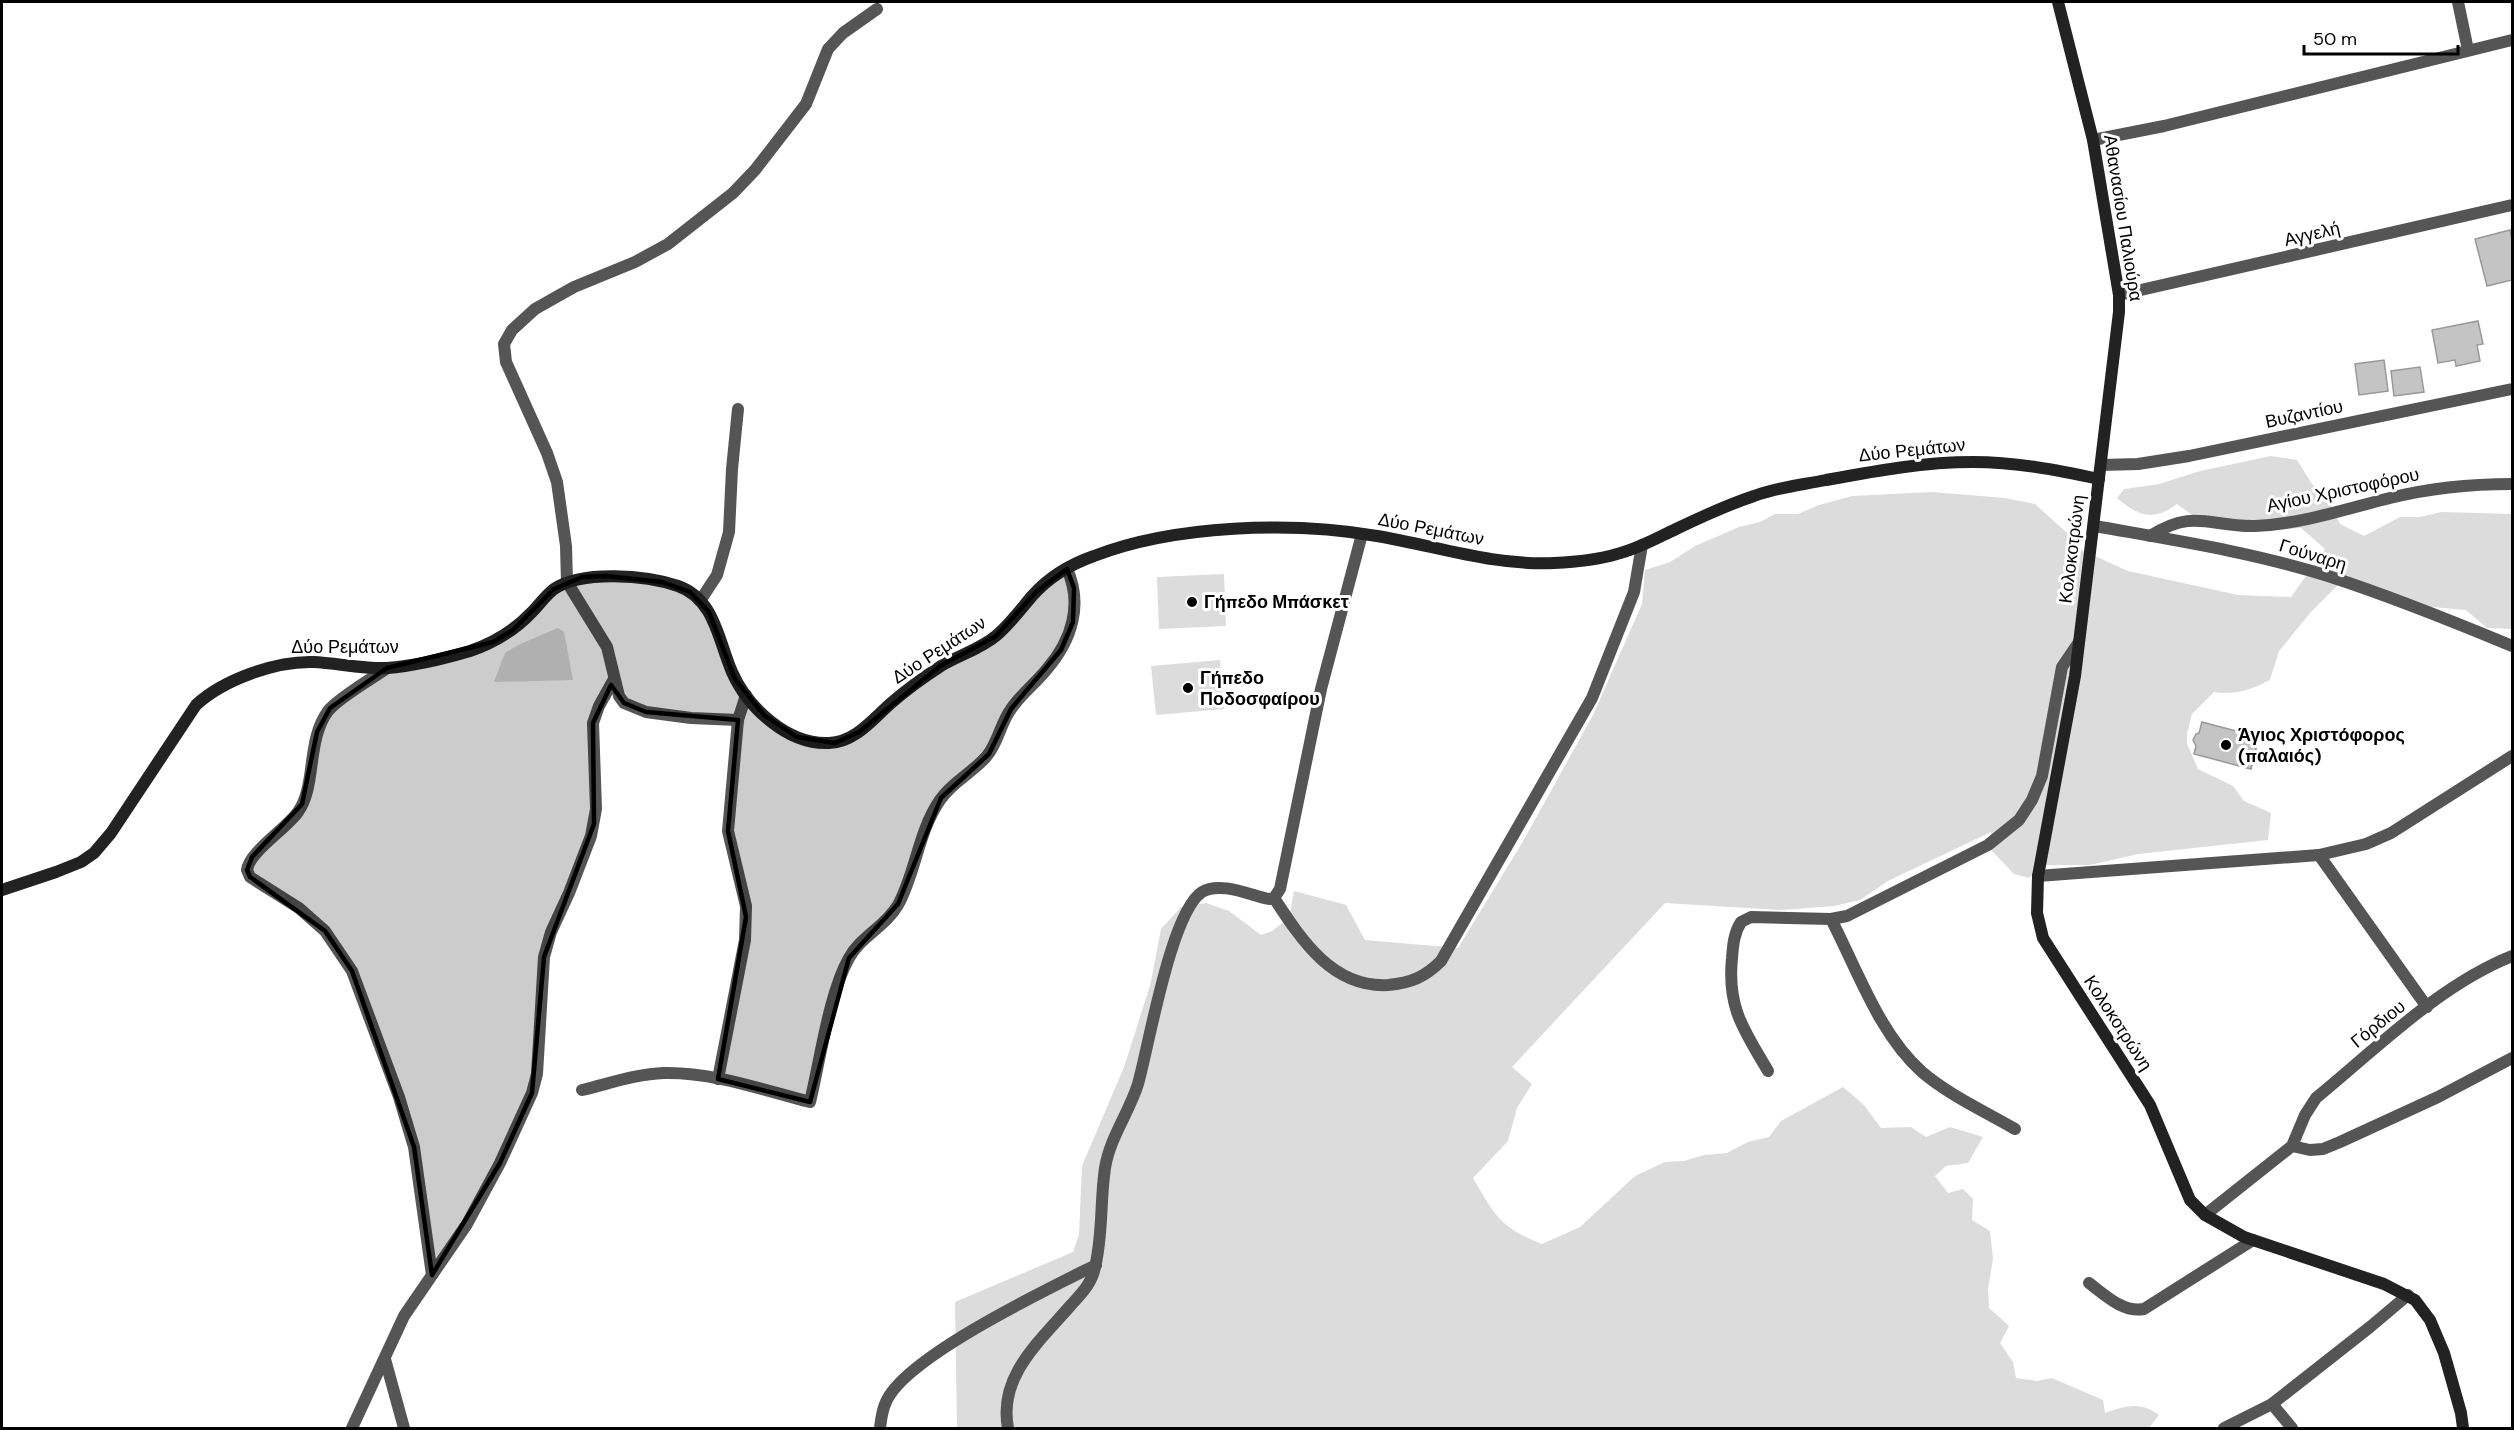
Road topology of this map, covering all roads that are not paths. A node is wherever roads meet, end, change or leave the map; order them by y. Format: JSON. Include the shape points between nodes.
{"nodes":[{"id":1,"x":2058,"y":2,"type":"edge"},
{"id":2,"x":2458,"y":2,"type":"edge"},
{"id":3,"x":878,"y":9,"type":"dead end"},
{"id":4,"x":2512,"y":40,"type":"edge"},
{"id":5,"x":2468,"y":50,"type":"junction"},
{"id":6,"x":2093,"y":140,"type":"junction"},
{"id":7,"x":2512,"y":205,"type":"edge"},
{"id":8,"x":2119,"y":295,"type":"junction"},
{"id":9,"x":2512,"y":389,"type":"edge"},
{"id":10,"x":738,"y":409,"type":"dead end"},
{"id":11,"x":2101,"y":465,"type":"junction"},
{"id":12,"x":2099,"y":479,"type":"junction"},
{"id":13,"x":2512,"y":484,"type":"edge"},
{"id":14,"x":2095,"y":526,"type":"junction"},
{"id":15,"x":1362,"y":534,"type":"junction"},
{"id":16,"x":2150,"y":536,"type":"junction"},
{"id":17,"x":1642,"y":545,"type":"junction"},
{"id":18,"x":1067,"y":569,"type":"junction"},
{"id":19,"x":567,"y":582,"type":"junction"},
{"id":20,"x":700,"y":601,"type":"junction"},
{"id":21,"x":2079,"y":642,"type":"junction"},
{"id":22,"x":2512,"y":646,"type":"edge"},
{"id":23,"x":387,"y":668,"type":"junction"},
{"id":24,"x":614,"y":680,"type":"junction"},
{"id":25,"x":746,"y":695,"type":"junction"},
{"id":26,"x":738,"y":720,"type":"junction"},
{"id":27,"x":2512,"y":756,"type":"edge"},
{"id":28,"x":2319,"y":855,"type":"junction"},
{"id":29,"x":2038,"y":876,"type":"junction"},
{"id":30,"x":2,"y":890,"type":"edge"},
{"id":31,"x":1274,"y":898,"type":"junction"},
{"id":32,"x":1831,"y":920,"type":"junction"},
{"id":33,"x":2512,"y":956,"type":"edge"},
{"id":34,"x":2427,"y":1007,"type":"junction"},
{"id":35,"x":2512,"y":1058,"type":"edge"},
{"id":36,"x":1768,"y":1071,"type":"dead end"},
{"id":37,"x":718,"y":1079,"type":"junction"},
{"id":38,"x":582,"y":1090,"type":"dead end"},
{"id":39,"x":2015,"y":1129,"type":"dead end"},
{"id":40,"x":2292,"y":1146,"type":"junction"},
{"id":41,"x":2205,"y":1215,"type":"junction"},
{"id":42,"x":2253,"y":1240,"type":"junction"},
{"id":43,"x":1096,"y":1265,"type":"junction"},
{"id":44,"x":432,"y":1275,"type":"junction"},
{"id":45,"x":2089,"y":1283,"type":"dead end"},
{"id":46,"x":2408,"y":1295,"type":"junction"},
{"id":47,"x":385,"y":1359,"type":"junction"},
{"id":48,"x":2272,"y":1404,"type":"junction"},
{"id":49,"x":352,"y":1428,"type":"edge"},
{"id":50,"x":404,"y":1428,"type":"edge"},
{"id":51,"x":880,"y":1428,"type":"edge"},
{"id":52,"x":1008,"y":1428,"type":"edge"},
{"id":53,"x":2223,"y":1428,"type":"edge"},
{"id":54,"x":2292,"y":1428,"type":"edge"},
{"id":55,"x":2463,"y":1428,"type":"edge"}],
"edges":[{"from":1,"to":6,"type":"street","name":"Αθανασίου Παλιούρα"},
{"from":2,"to":5,"type":"street"},
{"from":3,"to":19,"type":"street","via":[[843,33],[828,49],[806,104],[733,193],[668,244],[535,309],[506,336],[506,362],[557,482]]},
{"from":4,"to":5,"type":"street"},
{"from":5,"to":6,"type":"street"},
{"from":6,"to":8,"type":"street","name":"Αθανασίου Παλιούρα"},
{"from":7,"to":8,"type":"street","name":"Αγγελή"},
{"from":8,"to":11,"type":"street","name":"Αθανασίου Παλιούρα"},
{"from":9,"to":11,"type":"street","name":"Βυζαντίου","via":[[2189,456]]},
{"from":10,"to":20,"type":"street","via":[[729,532],[717,575]]},
{"from":11,"to":12,"type":"street","name":"Αθανασίου Παλιούρα"},
{"from":12,"to":14,"type":"street","name":"Κολοκοτρώνη"},
{"from":12,"to":17,"type":"street","name":"Δύο Ρεμάτων","via":[[2054,469],[1977,461],[1894,468],[1757,494]]},
{"from":13,"to":16,"type":"street","name":"Αγίου Χριστοφόρου","via":[[2421,491],[2276,525],[2181,520]]},
{"from":14,"to":16,"type":"street","name":"Γούναρη"},
{"from":14,"to":21,"type":"street","name":"Κολοκοτρώνη"},
{"from":15,"to":17,"type":"street","name":"Δύο Ρεμάτων","via":[[1524,563],[1591,559]]},
{"from":15,"to":18,"type":"street","name":"Δύο Ρεμάτων","via":[[1264,528],[1177,535],[1117,548]]},
{"from":15,"to":31,"type":"street","via":[[1321,689],[1280,889]]},
{"from":16,"to":22,"type":"street","name":"Γούναρη","via":[[2244,554],[2328,577]]},
{"from":17,"to":31,"type":"street","via":[[1634,592],[1592,698],[1441,961],[1428,974],[1404,984],[1377,985],[1351,979],[1313,953]]},
{"from":18,"to":25,"type":"street","name":"Δύο Ρεμάτων","via":[[1037,591],[996,636],[940,666],[844,740],[828,743],[797,737],[769,720]]},
{"from":18,"to":37,"type":"street","via":[[1076,599],[1069,634],[1047,670],[1011,709],[989,754],[941,798],[898,904],[887,921],[857,946],[849,958],[832,1009],[810,1102]]},
{"from":19,"to":20,"type":"street","name":"Δύο Ρεμάτων","via":[[598,576],[662,582],[683,588]]},
{"from":19,"to":23,"type":"street","name":"Δύο Ρεμάτων","via":[[513,630],[493,642],[473,650]]},
{"from":19,"to":24,"type":"street","via":[[607,647]]},
{"from":20,"to":25,"type":"street","name":"Δύο Ρεμάτων","via":[[713,619],[732,673]]},
{"from":21,"to":29,"type":"street","name":"Κολοκοτρώνη"},
{"from":21,"to":32,"type":"street","via":[[2062,667],[2042,776],[2019,820],[1988,845],[1866,909]]},
{"from":23,"to":30,"type":"street","name":"Δύο Ρεμάτων","via":[[286,664],[270,667],[204,698],[94,853],[81,862]]},
{"from":23,"to":44,"type":"street","via":[[330,708],[317,732],[302,804],[279,833],[252,857],[247,870],[250,877],[299,908],[325,931],[352,971],[392,1076],[414,1148]]},
{"from":24,"to":26,"type":"street","via":[[619,696],[639,710]]},
{"from":24,"to":44,"type":"street","via":[[593,723],[596,810],[591,836],[546,946],[537,1074],[532,1093],[489,1184]]},
{"from":25,"to":26,"type":"street"},
{"from":26,"to":37,"type":"street","via":[[728,831],[745,900],[745,929]]},
{"from":27,"to":28,"type":"street","via":[[2391,833],[2367,844]]},
{"from":28,"to":29,"type":"street"},
{"from":28,"to":34,"type":"street"},
{"from":29,"to":41,"type":"street","name":"Κολοκοτρώνη","via":[[2038,920],[2049,948],[2150,1105],[2190,1200]]},
{"from":31,"to":43,"type":"street","via":[[1209,890],[1200,894],[1184,917],[1138,1085],[1112,1140],[1105,1167]]},
{"from":32,"to":36,"type":"street","via":[[1751,917],[1736,930],[1730,978],[1734,1005]]},
{"from":32,"to":39,"type":"street","via":[[1881,1020],[1906,1056],[1942,1087]]},
{"from":33,"to":34,"type":"street","name":"Γόρδιου","via":[[2466,979]]},
{"from":34,"to":40,"type":"street","name":"Γόρδιου","via":[[2316,1098]]},
{"from":35,"to":40,"type":"street","via":[[2438,1097],[2323,1149]]},
{"from":37,"to":38,"type":"street","via":[[664,1073]]},
{"from":40,"to":41,"type":"street","name":"Γόρδιου"},
{"from":41,"to":42,"type":"street","name":"Κολοκοτρώνη"},
{"from":42,"to":45,"type":"street","via":[[2144,1309],[2123,1307]]},
{"from":42,"to":46,"type":"street","name":"Κολοκοτρώνη"},
{"from":43,"to":51,"type":"street","via":[[933,1354],[886,1400]]},
{"from":43,"to":52,"type":"street","via":[[1084,1290],[1024,1358],[1007,1398]]},
{"from":44,"to":47,"type":"street","via":[[404,1316]]},
{"from":46,"to":48,"type":"street"},
{"from":46,"to":55,"type":"street","name":"Κολοκοτρώνη","via":[[2420,1305],[2444,1353]]},
{"from":47,"to":49,"type":"street"},
{"from":47,"to":50,"type":"street"},
{"from":48,"to":53,"type":"street"},
{"from":48,"to":54,"type":"street"}]}
